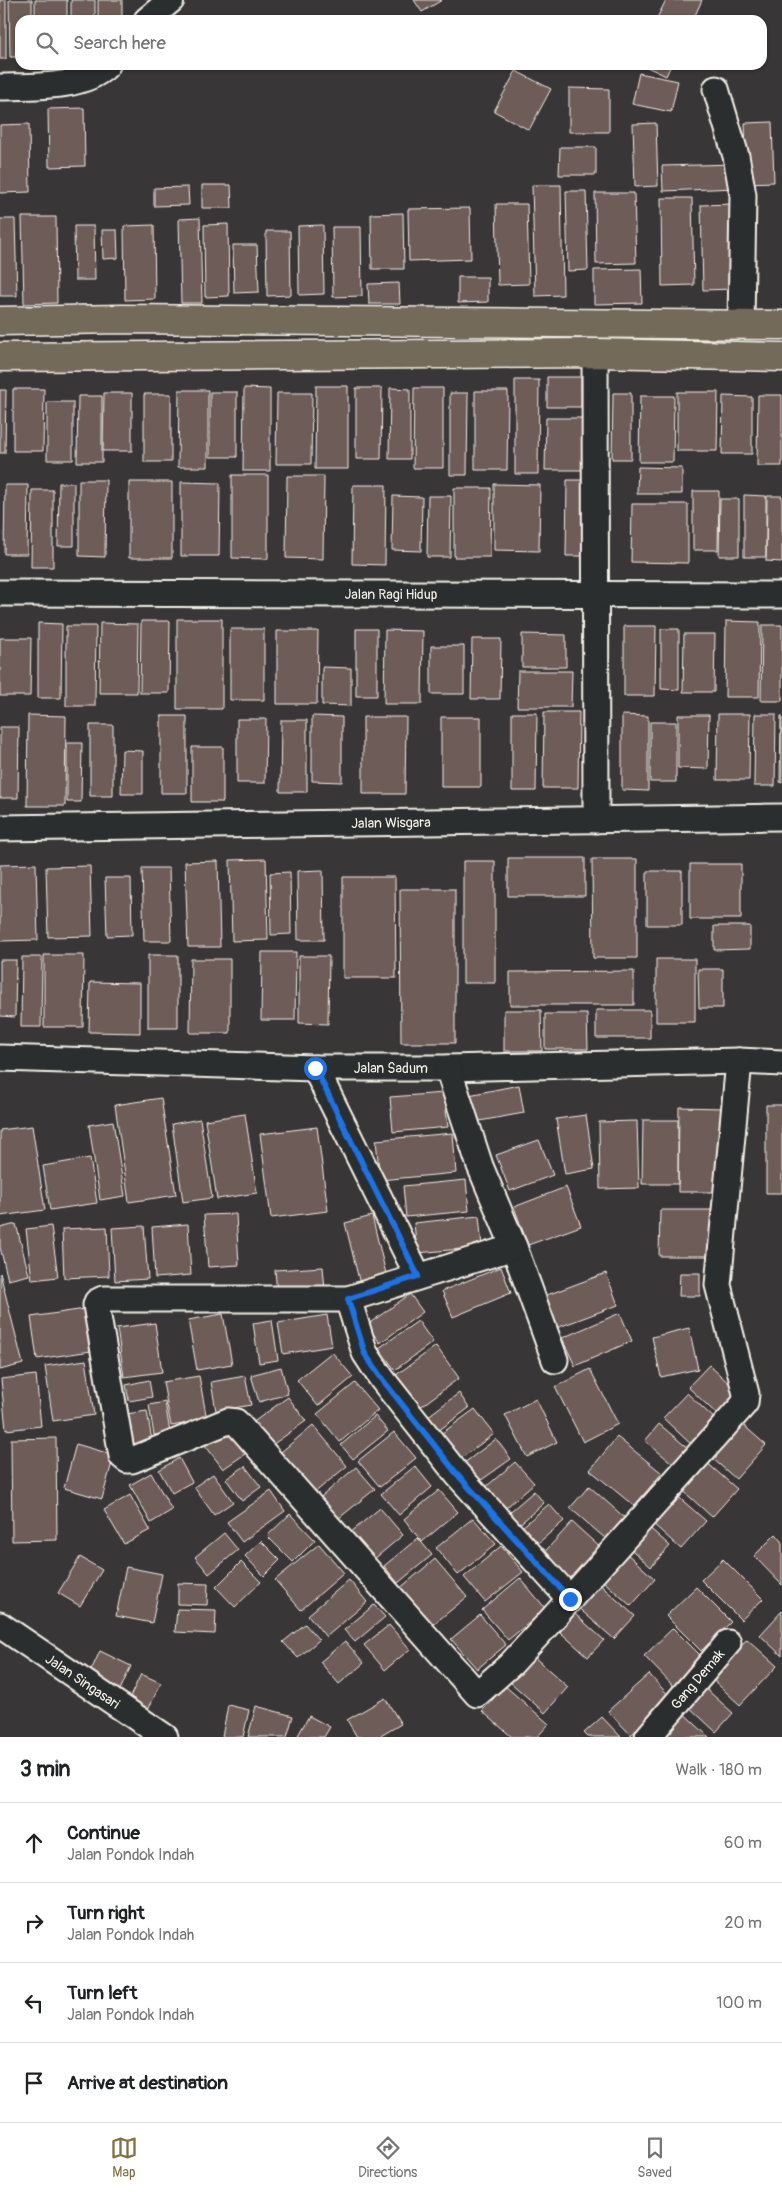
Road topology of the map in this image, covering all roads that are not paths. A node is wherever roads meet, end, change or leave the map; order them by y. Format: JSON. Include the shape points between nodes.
{"nodes":[{"id":1,"x":171,"y":0,"type":"edge"},
{"id":2,"x":153,"y":15,"type":"edge"},
{"id":3,"x":98,"y":70,"type":"edge"},
{"id":4,"x":0,"y":87,"type":"edge"},
{"id":5,"x":716,"y":89,"type":"dead end"},
{"id":6,"x":0,"y":321,"type":"edge"},
{"id":7,"x":742,"y":325,"type":"junction"},
{"id":8,"x":782,"y":325,"type":"edge"},
{"id":9,"x":595,"y":353,"type":"junction"},
{"id":10,"x":0,"y":357,"type":"edge"},
{"id":11,"x":782,"y":357,"type":"edge"},
{"id":12,"x":0,"y":593,"type":"edge"},
{"id":13,"x":597,"y":594,"type":"junction"},
{"id":14,"x":782,"y":595,"type":"edge"},
{"id":15,"x":782,"y":817,"type":"edge"},
{"id":16,"x":596,"y":820,"type":"junction"},
{"id":17,"x":0,"y":828,"type":"edge"},
{"id":18,"x":0,"y":1058,"type":"edge"},
{"id":19,"x":738,"y":1062,"type":"junction"},
{"id":20,"x":782,"y":1063,"type":"edge"},
{"id":21,"x":315,"y":1068,"type":"junction"},
{"id":22,"x":448,"y":1068,"type":"junction"},
{"id":23,"x":514,"y":1246,"type":"junction"},
{"id":24,"x":418,"y":1276,"type":"junction"},
{"id":25,"x":348,"y":1299,"type":"junction"},
{"id":26,"x":555,"y":1360,"type":"dead end"},
{"id":27,"x":570,"y":1599,"type":"junction"},
{"id":28,"x":0,"y":1625,"type":"edge"},
{"id":29,"x":728,"y":1642,"type":"dead end"},
{"id":30,"x":164,"y":1737,"type":"edge"},
{"id":31,"x":648,"y":1737,"type":"edge"}],
"edges":[{"from":1,"to":2,"type":"street"},
{"from":3,"to":4,"type":"street","via":[[80,80],[54,86]]},
{"from":5,"to":7,"type":"street","via":[[736,156],[743,195]]},
{"from":6,"to":7,"type":"highway","via":[[123,319]]},
{"from":7,"to":8,"type":"highway"},
{"from":9,"to":10,"type":"highway"},
{"from":9,"to":11,"type":"highway"},
{"from":9,"to":13,"type":"street"},
{"from":12,"to":13,"type":"street","name":"Jalan Ragi Hidup"},
{"from":13,"to":14,"type":"street","name":"Jalan Ragi Hidup"},
{"from":13,"to":16,"type":"street"},
{"from":15,"to":16,"type":"street","name":"Jalan Wisgara"},
{"from":16,"to":17,"type":"street","name":"Jalan Wisgara"},
{"from":18,"to":21,"type":"street","name":"Jalan Sadum"},
{"from":19,"to":20,"type":"street","name":"Jalan Sadum"},
{"from":19,"to":22,"type":"street","name":"Jalan Sadum"},
{"from":19,"to":27,"type":"street","via":[[718,1285],[746,1394],[745,1403]]},
{"from":21,"to":22,"type":"street","name":"Jalan Sadum"},
{"from":21,"to":24,"type":"street"},
{"from":22,"to":23,"type":"street","via":[[480,1166]]},
{"from":23,"to":24,"type":"street"},
{"from":23,"to":26,"type":"street"},
{"from":24,"to":25,"type":"street"},
{"from":25,"to":27,"type":"street","via":[[365,1354],[382,1379],[457,1474]]},
{"from":25,"to":27,"type":"street","via":[[103,1299],[97,1302],[122,1456],[132,1460],[228,1422],[236,1422],[477,1694],[511,1664]]},
{"from":28,"to":30,"type":"street","name":"Jalan Singasari"},
{"from":29,"to":31,"type":"street","name":"Gang Demak"}]}
